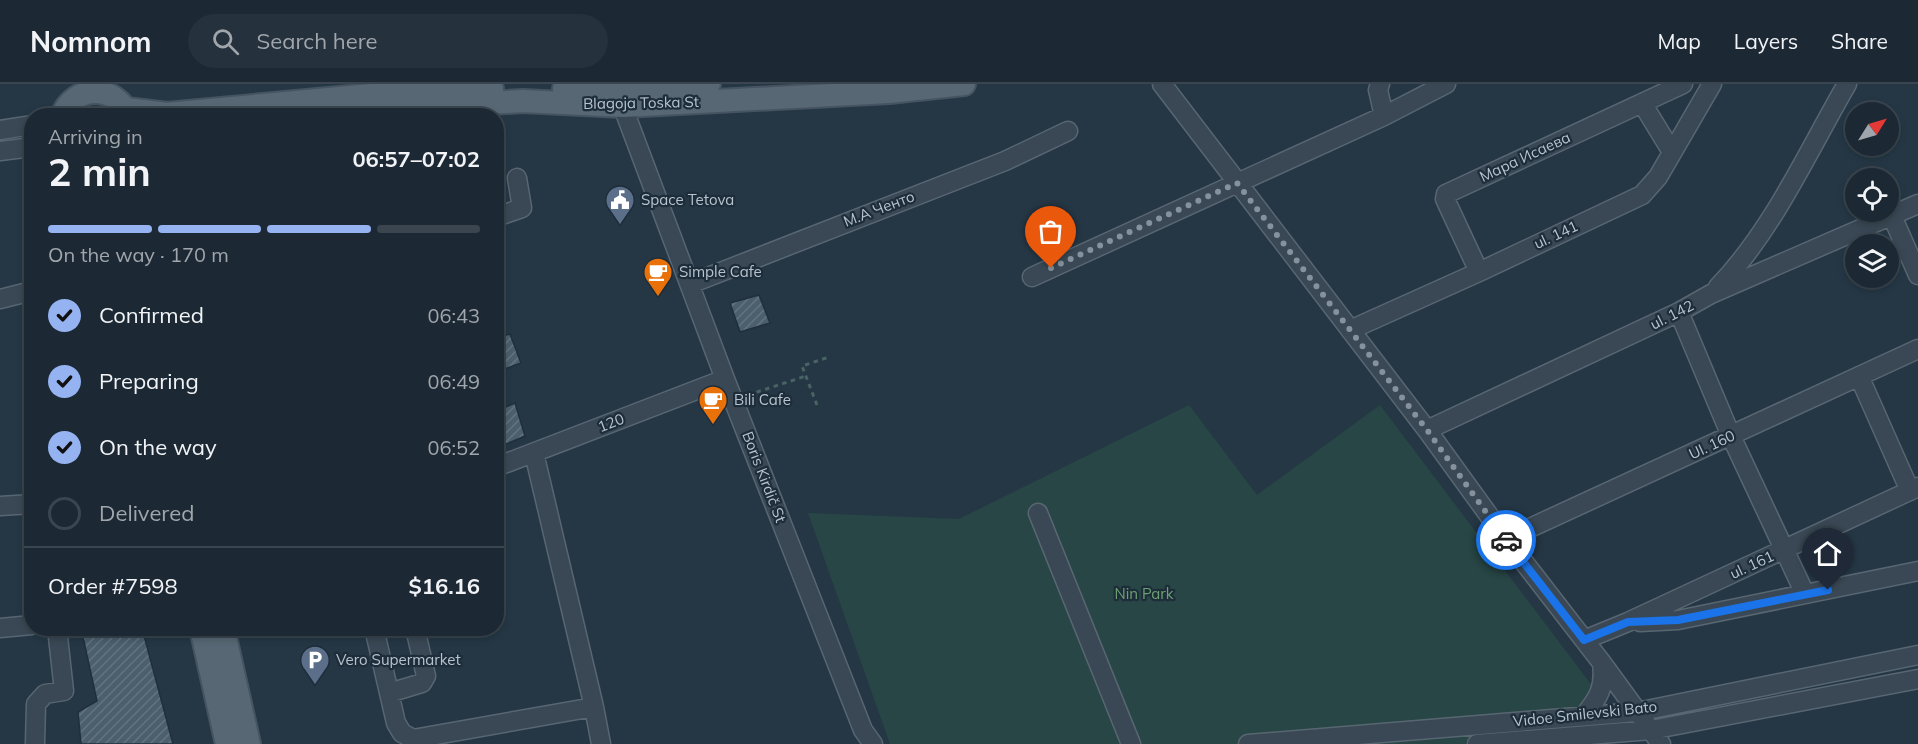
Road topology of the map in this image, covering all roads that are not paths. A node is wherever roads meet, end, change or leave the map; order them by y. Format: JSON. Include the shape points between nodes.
{"nodes":[{"id":1,"x":709,"y":84,"type":"edge"},
{"id":2,"x":964,"y":84,"type":"edge"},
{"id":3,"x":1162,"y":84,"type":"edge"},
{"id":4,"x":1380,"y":84,"type":"edge"},
{"id":5,"x":1446,"y":84,"type":"edge"},
{"id":6,"x":1683,"y":84,"type":"edge"},
{"id":7,"x":1712,"y":84,"type":"edge"},
{"id":8,"x":1847,"y":84,"type":"edge"},
{"id":9,"x":104,"y":88,"type":"edge"},
{"id":10,"x":77,"y":90,"type":"edge"},
{"id":11,"x":618,"y":93,"type":"edge"},
{"id":12,"x":1642,"y":103,"type":"junction"},
{"id":13,"x":66,"y":108,"type":"edge"},
{"id":14,"x":124,"y":108,"type":"edge"},
{"id":15,"x":232,"y":108,"type":"edge"},
{"id":16,"x":434,"y":108,"type":"edge"},
{"id":17,"x":1384,"y":116,"type":"junction"},
{"id":18,"x":24,"y":126,"type":"edge"},
{"id":19,"x":0,"y":130,"type":"edge"},
{"id":20,"x":1068,"y":131,"type":"dead end"},
{"id":21,"x":24,"y":148,"type":"edge"},
{"id":22,"x":0,"y":151,"type":"edge"},
{"id":23,"x":1672,"y":152,"type":"junction"},
{"id":24,"x":517,"y":178,"type":"dead end"},
{"id":25,"x":1237,"y":183,"type":"junction"},
{"id":26,"x":1918,"y":204,"type":"edge"},
{"id":27,"x":1899,"y":213,"type":"edge"},
{"id":28,"x":504,"y":214,"type":"edge"},
{"id":29,"x":1877,"y":222,"type":"edge"},
{"id":30,"x":1895,"y":222,"type":"edge"},
{"id":31,"x":1479,"y":272,"type":"junction"},
{"id":32,"x":1918,"y":275,"type":"edge"},
{"id":33,"x":1032,"y":277,"type":"dead end"},
{"id":34,"x":690,"y":284,"type":"junction"},
{"id":35,"x":24,"y":293,"type":"edge"},
{"id":36,"x":1711,"y":294,"type":"junction"},
{"id":37,"x":0,"y":299,"type":"edge"},
{"id":38,"x":1679,"y":312,"type":"junction"},
{"id":39,"x":1350,"y":330,"type":"junction"},
{"id":40,"x":1918,"y":349,"type":"edge"},
{"id":41,"x":1859,"y":376,"type":"junction"},
{"id":42,"x":725,"y":380,"type":"junction"},
{"id":43,"x":1427,"y":430,"type":"junction"},
{"id":44,"x":1731,"y":436,"type":"junction"},
{"id":45,"x":534,"y":453,"type":"junction"},
{"id":46,"x":504,"y":464,"type":"edge"},
{"id":47,"x":1914,"y":489,"type":"edge"},
{"id":48,"x":24,"y":504,"type":"edge"},
{"id":49,"x":0,"y":506,"type":"edge"},
{"id":50,"x":1038,"y":513,"type":"dead end"},
{"id":51,"x":1506,"y":539,"type":"junction"},
{"id":52,"x":1785,"y":550,"type":"junction"},
{"id":53,"x":1918,"y":571,"type":"edge"},
{"id":54,"x":1805,"y":594,"type":"junction"},
{"id":55,"x":1628,"y":622,"type":"junction"},
{"id":56,"x":24,"y":626,"type":"edge"},
{"id":57,"x":0,"y":628,"type":"edge"},
{"id":58,"x":58,"y":636,"type":"edge"},
{"id":59,"x":203,"y":636,"type":"edge"},
{"id":60,"x":225,"y":636,"type":"edge"},
{"id":61,"x":376,"y":636,"type":"edge"},
{"id":62,"x":417,"y":636,"type":"edge"},
{"id":63,"x":1584,"y":640,"type":"junction"},
{"id":64,"x":1918,"y":656,"type":"edge"},
{"id":65,"x":1602,"y":663,"type":"junction"},
{"id":66,"x":1918,"y":679,"type":"edge"},
{"id":67,"x":389,"y":693,"type":"junction"},
{"id":68,"x":594,"y":707,"type":"junction"},
{"id":69,"x":1637,"y":712,"type":"junction"},
{"id":70,"x":1584,"y":716,"type":"junction"},
{"id":71,"x":1656,"y":737,"type":"edge"},
{"id":72,"x":866,"y":739,"type":"edge"},
{"id":73,"x":26,"y":744,"type":"edge"},
{"id":74,"x":35,"y":744,"type":"edge"},
{"id":75,"x":227,"y":744,"type":"edge"},
{"id":76,"x":249,"y":744,"type":"edge"},
{"id":77,"x":601,"y":744,"type":"edge"},
{"id":78,"x":1131,"y":744,"type":"edge"},
{"id":79,"x":1248,"y":744,"type":"edge"},
{"id":80,"x":1477,"y":744,"type":"edge"}],
"edges":[{"from":1,"to":11,"type":"main road","name":"Blagoja Toska St"},
{"from":2,"to":11,"type":"main road","name":"Blagoja Toska St","via":[[889,92]]},
{"from":3,"to":25,"type":"street"},
{"from":4,"to":17,"type":"street"},
{"from":5,"to":17,"type":"street"},
{"from":6,"to":12,"type":"street","name":"Мара Исаева"},
{"from":7,"to":23,"type":"street","name":"ul. 141"},
{"from":8,"to":36,"type":"street","via":[[1760,234],[1738,267]]},
{"from":9,"to":10,"type":"main road"},
{"from":9,"to":14,"type":"main road"},
{"from":10,"to":13,"type":"main road"},
{"from":11,"to":15,"type":"main road","name":"Blagoja Toska St","via":[[436,89]]},
{"from":11,"to":16,"type":"main road","name":"Blagoja Toska St"},
{"from":11,"to":34,"type":"street","name":"Boris Kirdič St"},
{"from":12,"to":23,"type":"street"},
{"from":12,"to":31,"type":"street","name":"Мара Исаева","via":[[1446,194]]},
{"from":17,"to":25,"type":"street"},
{"from":18,"to":19,"type":"street"},
{"from":20,"to":34,"type":"street","name":"М.А Ченто","via":[[1005,161]]},
{"from":21,"to":22,"type":"street"},
{"from":23,"to":31,"type":"street","name":"ul. 141","via":[[1642,195]]},
{"from":24,"to":28,"type":"street","via":[[522,208]]},
{"from":25,"to":33,"type":"street"},
{"from":25,"to":39,"type":"street"},
{"from":26,"to":27,"type":"street","name":"ul. 142"},
{"from":29,"to":36,"type":"street","name":"ul. 142"},
{"from":30,"to":32,"type":"street"},
{"from":31,"to":39,"type":"street","name":"ul. 141"},
{"from":34,"to":42,"type":"street","name":"Boris Kirdič St"},
{"from":35,"to":37,"type":"street"},
{"from":36,"to":38,"type":"street","name":"ul. 142"},
{"from":38,"to":43,"type":"street","name":"ul. 142"},
{"from":38,"to":44,"type":"street"},
{"from":39,"to":43,"type":"street"},
{"from":40,"to":41,"type":"street","name":"Ul. 160"},
{"from":41,"to":44,"type":"street","name":"Ul. 160"},
{"from":41,"to":47,"type":"street"},
{"from":42,"to":45,"type":"street","name":"120"},
{"from":42,"to":72,"type":"street","name":"Boris Kirdič St"},
{"from":43,"to":51,"type":"street"},
{"from":44,"to":51,"type":"street","name":"Ul. 160"},
{"from":44,"to":52,"type":"street"},
{"from":45,"to":46,"type":"street","name":"120"},
{"from":45,"to":68,"type":"street"},
{"from":47,"to":52,"type":"street","name":"ul. 161"},
{"from":48,"to":49,"type":"street"},
{"from":50,"to":78,"type":"street"},
{"from":51,"to":63,"type":"street"},
{"from":52,"to":54,"type":"street"},
{"from":52,"to":55,"type":"street","name":"ul. 161"},
{"from":53,"to":54,"type":"street"},
{"from":54,"to":55,"type":"street","via":[[1678,620]]},
{"from":55,"to":63,"type":"street","name":"ul. 161"},
{"from":56,"to":57,"type":"street"},
{"from":58,"to":74,"type":"street","via":[[64,691],[45,694],[36,704]]},
{"from":59,"to":75,"type":"main road"},
{"from":60,"to":76,"type":"main road"},
{"from":61,"to":67,"type":"street"},
{"from":62,"to":67,"type":"street","via":[[426,676],[422,683]]},
{"from":63,"to":65,"type":"street"},
{"from":64,"to":69,"type":"street","name":"Vidoe Smilevski Bato"},
{"from":65,"to":69,"type":"street"},
{"from":65,"to":70,"type":"street","via":[[1604,678],[1600,692]]},
{"from":66,"to":71,"type":"street","name":"Vidoe Smilevski Bato"},
{"from":67,"to":68,"type":"street","via":[[396,723],[402,733],[413,739]]},
{"from":68,"to":77,"type":"street"},
{"from":69,"to":70,"type":"street","name":"Vidoe Smilevski Bato"},
{"from":69,"to":71,"type":"street"},
{"from":70,"to":79,"type":"street","name":"Vidoe Smilevski Bato"},
{"from":71,"to":80,"type":"street","name":"Vidoe Smilevski Bato"},
{"from":73,"to":74,"type":"street"}]}
